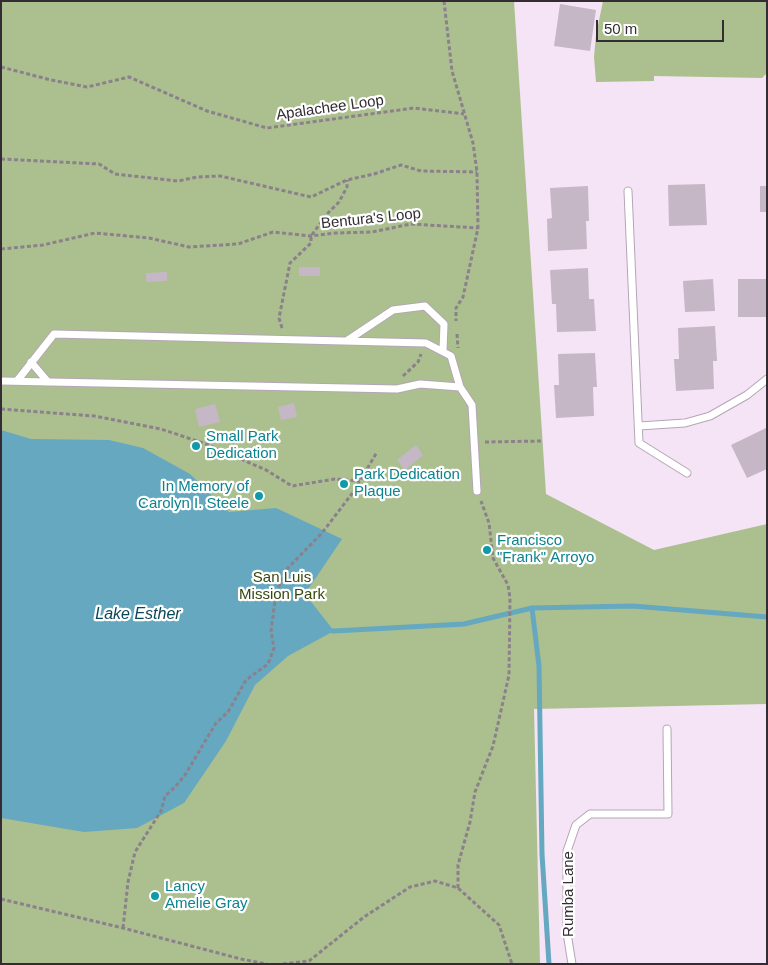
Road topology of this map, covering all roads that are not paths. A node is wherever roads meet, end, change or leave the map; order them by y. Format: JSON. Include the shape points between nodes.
{"nodes":[{"id":1,"x":628,"y":191,"type":"dead end"},
{"id":2,"x":347,"y":341,"type":"junction"},
{"id":3,"x":443,"y":351,"type":"junction"},
{"id":4,"x":31,"y":362,"type":"junction"},
{"id":5,"x":767,"y":379,"type":"edge"},
{"id":6,"x":1,"y":381,"type":"edge"},
{"id":7,"x":17,"y":381,"type":"junction"},
{"id":8,"x":48,"y":382,"type":"junction"},
{"id":9,"x":460,"y":387,"type":"junction"},
{"id":10,"x":639,"y":426,"type":"junction"},
{"id":11,"x":687,"y":473,"type":"dead end"},
{"id":12,"x":477,"y":491,"type":"road end"},
{"id":13,"x":667,"y":729,"type":"dead end"},
{"id":14,"x":572,"y":964,"type":"edge"}],
"edges":[{"from":1,"to":10,"type":"lane"},
{"from":2,"to":3,"type":"lane","via":[[426,343]]},
{"from":2,"to":3,"type":"lane","via":[[393,310],[425,306],[444,324]]},
{"from":2,"to":4,"type":"lane","via":[[54,334]]},
{"from":3,"to":9,"type":"lane","via":[[451,356]]},
{"from":4,"to":7,"type":"lane"},
{"from":4,"to":8,"type":"lane"},
{"from":5,"to":10,"type":"lane","via":[[747,395],[710,416],[685,423]]},
{"from":6,"to":7,"type":"lane"},
{"from":7,"to":8,"type":"lane"},
{"from":8,"to":9,"type":"lane","via":[[396,389],[420,384]]},
{"from":9,"to":12,"type":"lane","via":[[472,404]]},
{"from":10,"to":11,"type":"lane","via":[[639,443]]},
{"from":13,"to":14,"type":"lane","name":"Rumba Lane","via":[[668,814],[590,814],[576,825],[567,851],[567,933]]}]}
